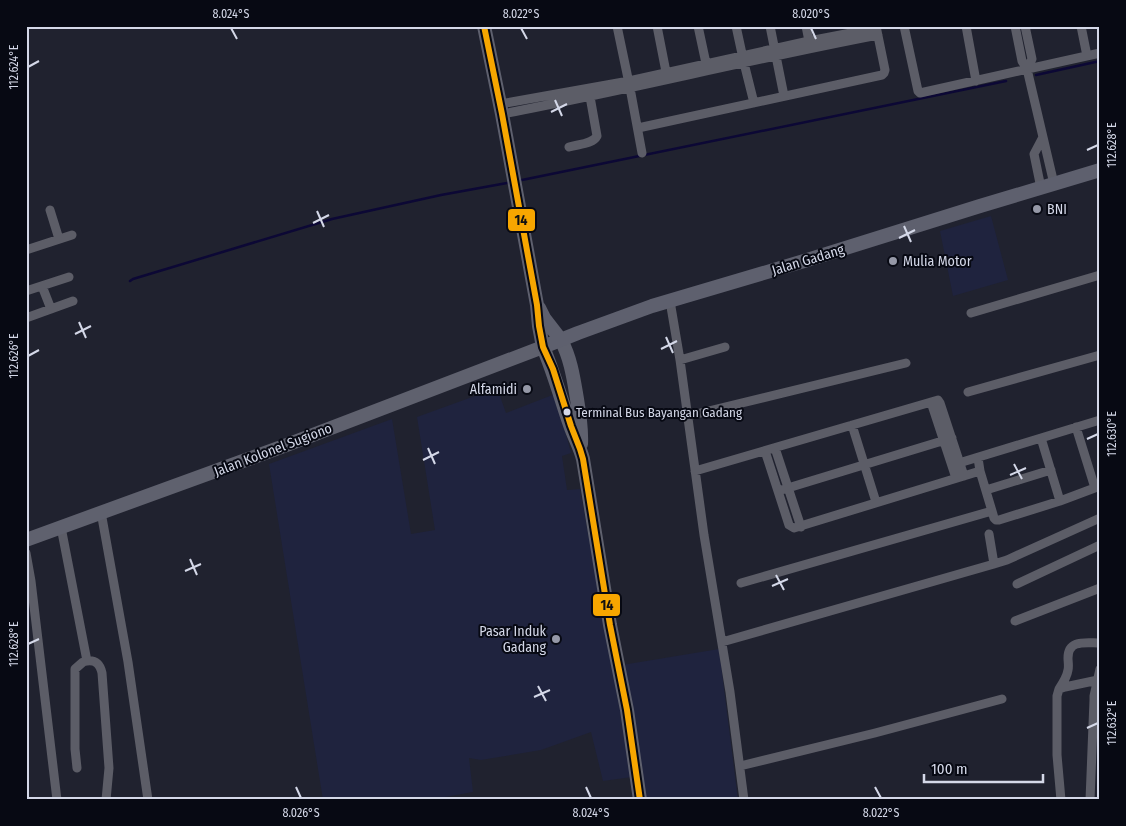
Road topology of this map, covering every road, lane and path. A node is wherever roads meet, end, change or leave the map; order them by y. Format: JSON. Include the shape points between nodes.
{"nodes":[{"id":1,"x":484,"y":26,"type":"edge"},
{"id":2,"x":617,"y":26,"type":"edge"},
{"id":3,"x":656,"y":26,"type":"edge"},
{"id":4,"x":698,"y":26,"type":"edge"},
{"id":5,"x":736,"y":26,"type":"edge"},
{"id":6,"x":770,"y":26,"type":"edge"},
{"id":7,"x":806,"y":26,"type":"edge"},
{"id":8,"x":904,"y":26,"type":"edge"},
{"id":9,"x":966,"y":26,"type":"edge"},
{"id":10,"x":1015,"y":26,"type":"edge"},
{"id":11,"x":1025,"y":26,"type":"edge"},
{"id":12,"x":1081,"y":26,"type":"edge"},
{"id":13,"x":877,"y":30,"type":"edge"},
{"id":14,"x":844,"y":34,"type":"edge"},
{"id":15,"x":810,"y":45,"type":"junction"},
{"id":16,"x":776,"y":52,"type":"junction"},
{"id":17,"x":1100,"y":53,"type":"edge"},
{"id":18,"x":1087,"y":56,"type":"junction"},
{"id":19,"x":743,"y":59,"type":"junction"},
{"id":20,"x":707,"y":67,"type":"junction"},
{"id":21,"x":1027,"y":69,"type":"junction"},
{"id":22,"x":667,"y":76,"type":"junction"},
{"id":23,"x":976,"y":80,"type":"junction"},
{"id":24,"x":629,"y":84,"type":"junction"},
{"id":25,"x":589,"y":92,"type":"junction"},
{"id":26,"x":784,"y":96,"type":"junction"},
{"id":27,"x":754,"y":102,"type":"junction"},
{"id":28,"x":501,"y":109,"type":"junction"},
{"id":29,"x":638,"y":128,"type":"junction"},
{"id":30,"x":1043,"y":137,"type":"junction"},
{"id":31,"x":570,"y":146,"type":"dead end"},
{"id":32,"x":642,"y":152,"type":"dead end"},
{"id":33,"x":1100,"y":170,"type":"edge"},
{"id":34,"x":1048,"y":186,"type":"junction"},
{"id":35,"x":50,"y":210,"type":"dead end"},
{"id":36,"x":72,"y":235,"type":"dead end"},
{"id":37,"x":60,"y":239,"type":"junction"},
{"id":38,"x":26,"y":250,"type":"edge"},
{"id":39,"x":1100,"y":274,"type":"edge"},
{"id":40,"x":69,"y":277,"type":"dead end"},
{"id":41,"x":42,"y":286,"type":"junction"},
{"id":42,"x":26,"y":292,"type":"edge"},
{"id":43,"x":73,"y":301,"type":"dead end"},
{"id":44,"x":670,"y":301,"type":"junction"},
{"id":45,"x":537,"y":305,"type":"junction"},
{"id":46,"x":51,"y":309,"type":"junction"},
{"id":47,"x":971,"y":313,"type":"dead end"},
{"id":48,"x":26,"y":318,"type":"edge"},
{"id":49,"x":561,"y":340,"type":"junction"},
{"id":50,"x":543,"y":347,"type":"junction"},
{"id":51,"x":725,"y":347,"type":"dead end"},
{"id":52,"x":1100,"y":355,"type":"edge"},
{"id":53,"x":519,"y":356,"type":"joint"},
{"id":54,"x":680,"y":360,"type":"junction"},
{"id":55,"x":906,"y":363,"type":"dead end"},
{"id":56,"x":968,"y":392,"type":"dead end"},
{"id":57,"x":688,"y":416,"type":"junction"},
{"id":58,"x":1100,"y":420,"type":"edge"},
{"id":59,"x":852,"y":425,"type":"junction"},
{"id":60,"x":1076,"y":427,"type":"junction"},
{"id":61,"x":1041,"y":438,"type":"junction"},
{"id":62,"x":947,"y":440,"type":"junction"},
{"id":63,"x":775,"y":448,"type":"junction"},
{"id":64,"x":580,"y":449,"type":"junction"},
{"id":65,"x":765,"y":451,"type":"junction"},
{"id":66,"x":978,"y":458,"type":"junction"},
{"id":67,"x":960,"y":463,"type":"junction"},
{"id":68,"x":864,"y":465,"type":"junction"},
{"id":69,"x":1051,"y":470,"type":"junction"},
{"id":70,"x":695,"y":471,"type":"junction"},
{"id":71,"x":980,"y":471,"type":"junction"},
{"id":72,"x":960,"y":477,"type":"junction"},
{"id":73,"x":1097,"y":487,"type":"edge"},
{"id":74,"x":788,"y":488,"type":"junction"},
{"id":75,"x":986,"y":490,"type":"junction"},
{"id":76,"x":778,"y":491,"type":"junction"},
{"id":77,"x":1060,"y":501,"type":"junction"},
{"id":78,"x":876,"y":502,"type":"junction"},
{"id":79,"x":992,"y":510,"type":"junction"},
{"id":80,"x":101,"y":512,"type":"junction"},
{"id":81,"x":1100,"y":518,"type":"edge"},
{"id":82,"x":61,"y":527,"type":"junction"},
{"id":83,"x":800,"y":527,"type":"junction"},
{"id":84,"x":989,"y":534,"type":"dead end"},
{"id":85,"x":26,"y":540,"type":"edge"},
{"id":86,"x":1100,"y":545,"type":"edge"},
{"id":87,"x":26,"y":553,"type":"edge"},
{"id":88,"x":994,"y":564,"type":"junction"},
{"id":89,"x":28,"y":583,"type":"edge"},
{"id":90,"x":741,"y":583,"type":"dead end"},
{"id":91,"x":1017,"y":584,"type":"dead end"},
{"id":92,"x":1100,"y":588,"type":"edge"},
{"id":93,"x":1015,"y":622,"type":"dead end"},
{"id":94,"x":722,"y":642,"type":"junction"},
{"id":95,"x":1100,"y":643,"type":"edge"},
{"id":96,"x":87,"y":661,"type":"junction"},
{"id":97,"x":1100,"y":670,"type":"edge"},
{"id":98,"x":1098,"y":680,"type":"junction"},
{"id":99,"x":1059,"y":689,"type":"junction"},
{"id":100,"x":1002,"y":699,"type":"dead end"},
{"id":101,"x":1097,"y":702,"type":"edge"},
{"id":102,"x":740,"y":766,"type":"junction"},
{"id":103,"x":77,"y":768,"type":"dead end"},
{"id":104,"x":57,"y":800,"type":"edge"},
{"id":105,"x":106,"y":800,"type":"edge"},
{"id":106,"x":148,"y":800,"type":"edge"},
{"id":107,"x":640,"y":800,"type":"edge"},
{"id":108,"x":744,"y":800,"type":"edge"},
{"id":109,"x":1061,"y":800,"type":"edge"},
{"id":110,"x":1090,"y":800,"type":"edge"}],
"edges":[{"from":1,"to":28,"type":"highway"},
{"from":2,"to":24,"type":"street"},
{"from":3,"to":22,"type":"street"},
{"from":4,"to":20,"type":"street"},
{"from":5,"to":19,"type":"street"},
{"from":6,"to":16,"type":"street"},
{"from":7,"to":15,"type":"street"},
{"from":8,"to":23,"type":"street","via":[[920,93]]},
{"from":9,"to":23,"type":"street"},
{"from":10,"to":21,"type":"street","via":[[1022,61]]},
{"from":11,"to":21,"type":"street","via":[[1032,59]]},
{"from":12,"to":18,"type":"street"},
{"from":13,"to":14,"type":"street"},
{"from":13,"to":26,"type":"street","via":[[885,70],[882,75]]},
{"from":14,"to":15,"type":"street"},
{"from":15,"to":16,"type":"street"},
{"from":16,"to":19,"type":"street"},
{"from":16,"to":26,"type":"street"},
{"from":17,"to":18,"type":"street"},
{"from":18,"to":21,"type":"street"},
{"from":19,"to":20,"type":"street"},
{"from":19,"to":27,"type":"street"},
{"from":20,"to":22,"type":"street"},
{"from":21,"to":23,"type":"street"},
{"from":21,"to":30,"type":"street"},
{"from":22,"to":24,"type":"street"},
{"from":24,"to":25,"type":"street"},
{"from":24,"to":29,"type":"street"},
{"from":25,"to":28,"type":"street"},
{"from":25,"to":31,"type":"street","via":[[596,139]]},
{"from":26,"to":27,"type":"street"},
{"from":27,"to":29,"type":"street"},
{"from":28,"to":45,"type":"highway"},
{"from":29,"to":32,"type":"street"},
{"from":30,"to":34,"type":"street"},
{"from":30,"to":34,"type":"street","via":[[1034,154]]},
{"from":33,"to":34,"type":"highway","name":"Jalan Gadang"},
{"from":34,"to":44,"type":"highway","name":"Jalan Gadang"},
{"from":35,"to":37,"type":"street"},
{"from":36,"to":37,"type":"street"},
{"from":37,"to":38,"type":"street"},
{"from":39,"to":47,"type":"street"},
{"from":40,"to":41,"type":"street"},
{"from":41,"to":42,"type":"street"},
{"from":41,"to":46,"type":"street"},
{"from":43,"to":46,"type":"street"},
{"from":44,"to":49,"type":"highway","name":"Jalan Gadang"},
{"from":44,"to":54,"type":"street"},
{"from":45,"to":49,"type":"highway"},
{"from":45,"to":50,"type":"highway"},
{"from":46,"to":48,"type":"street"},
{"from":49,"to":50,"type":"highway","name":"Jalan Gadang"},
{"from":49,"to":64,"type":"main road","via":[[573,374],[581,424]]},
{"from":50,"to":53,"type":"main road","name":"Jalan Gadang"},
{"from":50,"to":64,"type":"main road"},
{"from":51,"to":54,"type":"street"},
{"from":52,"to":56,"type":"street"},
{"from":53,"to":80,"type":"main road","name":"Jalan Kolonel Sugiono"},
{"from":54,"to":57,"type":"street"},
{"from":55,"to":57,"type":"street"},
{"from":57,"to":70,"type":"street"},
{"from":58,"to":60,"type":"street"},
{"from":59,"to":62,"type":"street","via":[[938,400]]},
{"from":59,"to":63,"type":"street"},
{"from":59,"to":68,"type":"street"},
{"from":60,"to":61,"type":"street"},
{"from":60,"to":73,"type":"street"},
{"from":61,"to":66,"type":"street"},
{"from":61,"to":69,"type":"street"},
{"from":62,"to":67,"type":"street"},
{"from":62,"to":68,"type":"street"},
{"from":62,"to":72,"type":"street"},
{"from":63,"to":65,"type":"street"},
{"from":63,"to":74,"type":"street"},
{"from":64,"to":107,"type":"main road"},
{"from":65,"to":70,"type":"street"},
{"from":65,"to":76,"type":"street"},
{"from":66,"to":67,"type":"street"},
{"from":66,"to":71,"type":"street"},
{"from":67,"to":72,"type":"street"},
{"from":68,"to":74,"type":"street"},
{"from":68,"to":78,"type":"street"},
{"from":69,"to":75,"type":"street"},
{"from":69,"to":77,"type":"street"},
{"from":70,"to":94,"type":"street"},
{"from":71,"to":72,"type":"street"},
{"from":71,"to":75,"type":"street"},
{"from":72,"to":78,"type":"street"},
{"from":73,"to":77,"type":"street"},
{"from":74,"to":76,"type":"street"},
{"from":74,"to":83,"type":"street"},
{"from":75,"to":79,"type":"street"},
{"from":76,"to":83,"type":"street","via":[[790,525]]},
{"from":77,"to":79,"type":"street","via":[[999,520],[994,518]]},
{"from":78,"to":83,"type":"street"},
{"from":79,"to":90,"type":"street"},
{"from":80,"to":82,"type":"main road","name":"Jalan Kolonel Sugiono"},
{"from":80,"to":106,"type":"street"},
{"from":81,"to":88,"type":"street"},
{"from":82,"to":85,"type":"main road","name":"Jalan Kolonel Sugiono"},
{"from":82,"to":96,"type":"street"},
{"from":84,"to":88,"type":"street"},
{"from":86,"to":91,"type":"street"},
{"from":87,"to":89,"type":"street"},
{"from":88,"to":94,"type":"street"},
{"from":89,"to":104,"type":"street"},
{"from":92,"to":93,"type":"street"},
{"from":94,"to":102,"type":"street"},
{"from":95,"to":99,"type":"street","via":[[1074,644],[1069,650],[1069,670]]},
{"from":96,"to":103,"type":"street","via":[[75,669]]},
{"from":96,"to":105,"type":"street","via":[[97,663],[102,673],[109,768]]},
{"from":97,"to":98,"type":"street"},
{"from":98,"to":99,"type":"street"},
{"from":98,"to":101,"type":"street","via":[[1094,696]]},
{"from":99,"to":109,"type":"street","via":[[1057,755]]},
{"from":100,"to":102,"type":"street"},
{"from":101,"to":110,"type":"street"},
{"from":102,"to":108,"type":"street"}]}
